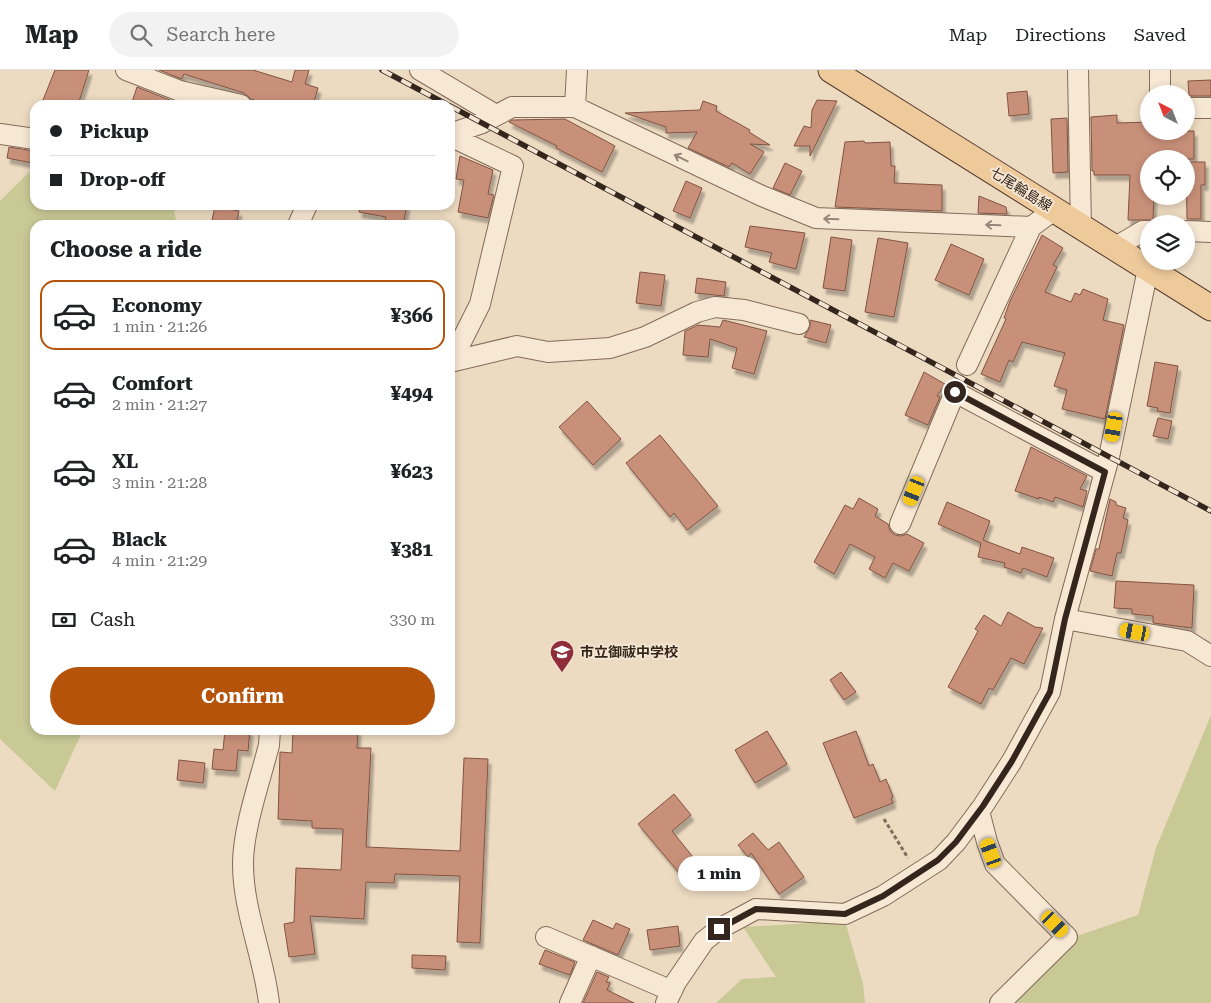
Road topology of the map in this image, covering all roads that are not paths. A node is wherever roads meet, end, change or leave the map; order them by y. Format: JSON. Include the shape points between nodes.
{"nodes":[{"id":1,"x":420,"y":70,"type":"edge"},
{"id":2,"x":577,"y":70,"type":"edge"},
{"id":3,"x":831,"y":70,"type":"edge"},
{"id":4,"x":1078,"y":70,"type":"edge"},
{"id":5,"x":1160,"y":70,"type":"edge"},
{"id":6,"x":133,"y":71,"type":"edge"},
{"id":7,"x":1160,"y":85,"type":"edge"},
{"id":8,"x":219,"y":100,"type":"edge"},
{"id":9,"x":575,"y":107,"type":"junction"},
{"id":10,"x":1195,"y":108,"type":"edge"},
{"id":11,"x":1211,"y":108,"type":"edge"},
{"id":12,"x":496,"y":116,"type":"junction"},
{"id":13,"x":455,"y":133,"type":"edge"},
{"id":14,"x":0,"y":134,"type":"edge"},
{"id":15,"x":455,"y":137,"type":"edge"},
{"id":16,"x":30,"y":139,"type":"edge"},
{"id":17,"x":1054,"y":210,"type":"junction"},
{"id":18,"x":1031,"y":227,"type":"junction"},
{"id":19,"x":1081,"y":227,"type":"junction"},
{"id":20,"x":1195,"y":232,"type":"edge"},
{"id":21,"x":1211,"y":232,"type":"edge"},
{"id":22,"x":1140,"y":233,"type":"edge"},
{"id":23,"x":1114,"y":248,"type":"junction"},
{"id":24,"x":1140,"y":264,"type":"edge"},
{"id":25,"x":1148,"y":270,"type":"edge"},
{"id":26,"x":1150,"y":270,"type":"edge"},
{"id":27,"x":1211,"y":308,"type":"edge"},
{"id":28,"x":799,"y":324,"type":"dead end"},
{"id":29,"x":455,"y":352,"type":"edge"},
{"id":30,"x":455,"y":361,"type":"edge"},
{"id":31,"x":967,"y":365,"type":"dead end"},
{"id":32,"x":1105,"y":472,"type":"junction"},
{"id":33,"x":900,"y":524,"type":"dead end"},
{"id":34,"x":1065,"y":619,"type":"junction"},
{"id":35,"x":1211,"y":656,"type":"edge"},
{"id":36,"x":270,"y":735,"type":"edge"},
{"id":37,"x":979,"y":811,"type":"junction"},
{"id":38,"x":546,"y":937,"type":"dead end"},
{"id":39,"x":591,"y":956,"type":"junction"},
{"id":40,"x":669,"y":997,"type":"edge"},
{"id":41,"x":269,"y":1003,"type":"edge"},
{"id":42,"x":570,"y":1003,"type":"edge"},
{"id":43,"x":1000,"y":1003,"type":"edge"}],
"edges":[{"from":1,"to":12,"type":"street"},
{"from":2,"to":9,"type":"street"},
{"from":3,"to":17,"type":"main road","name":"七尾輪島線"},
{"from":4,"to":19,"type":"street"},
{"from":5,"to":7,"type":"street"},
{"from":6,"to":8,"type":"street","via":[[180,91]]},
{"from":9,"to":12,"type":"street","via":[[512,107]]},
{"from":18,"to":9,"type":"street","one_way":true,"via":[[816,218],[762,196]]},
{"from":10,"to":11,"type":"street"},
{"from":12,"to":13,"type":"street"},
{"from":14,"to":16,"type":"street"},
{"from":15,"to":29,"type":"street","via":[[513,166],[480,304]]},
{"from":17,"to":18,"type":"street"},
{"from":17,"to":19,"type":"main road","name":"七尾輪島線"},
{"from":18,"to":31,"type":"street"},
{"from":19,"to":23,"type":"main road","name":"七尾輪島線"},
{"from":20,"to":21,"type":"street"},
{"from":22,"to":23,"type":"street"},
{"from":23,"to":24,"type":"main road","name":"七尾輪島線"},
{"from":25,"to":32,"type":"street"},
{"from":26,"to":27,"type":"main road","name":"七尾輪島線"},
{"from":28,"to":30,"type":"street","via":[[744,310],[715,307],[610,348],[548,352],[517,346]]},
{"from":32,"to":33,"type":"street","via":[[955,392]]},
{"from":32,"to":34,"type":"street"},
{"from":34,"to":35,"type":"street","via":[[1187,641]]},
{"from":34,"to":37,"type":"street","via":[[1050,692],[1012,761]]},
{"from":36,"to":41,"type":"street","via":[[245,840],[243,864],[245,894],[267,982]]},
{"from":37,"to":40,"type":"street","via":[[938,860],[883,896],[845,914],[756,909],[719,929],[704,941]]},
{"from":37,"to":43,"type":"street","via":[[995,864],[1067,937]]},
{"from":38,"to":39,"type":"street"},
{"from":39,"to":40,"type":"street"},
{"from":39,"to":42,"type":"street"}]}
